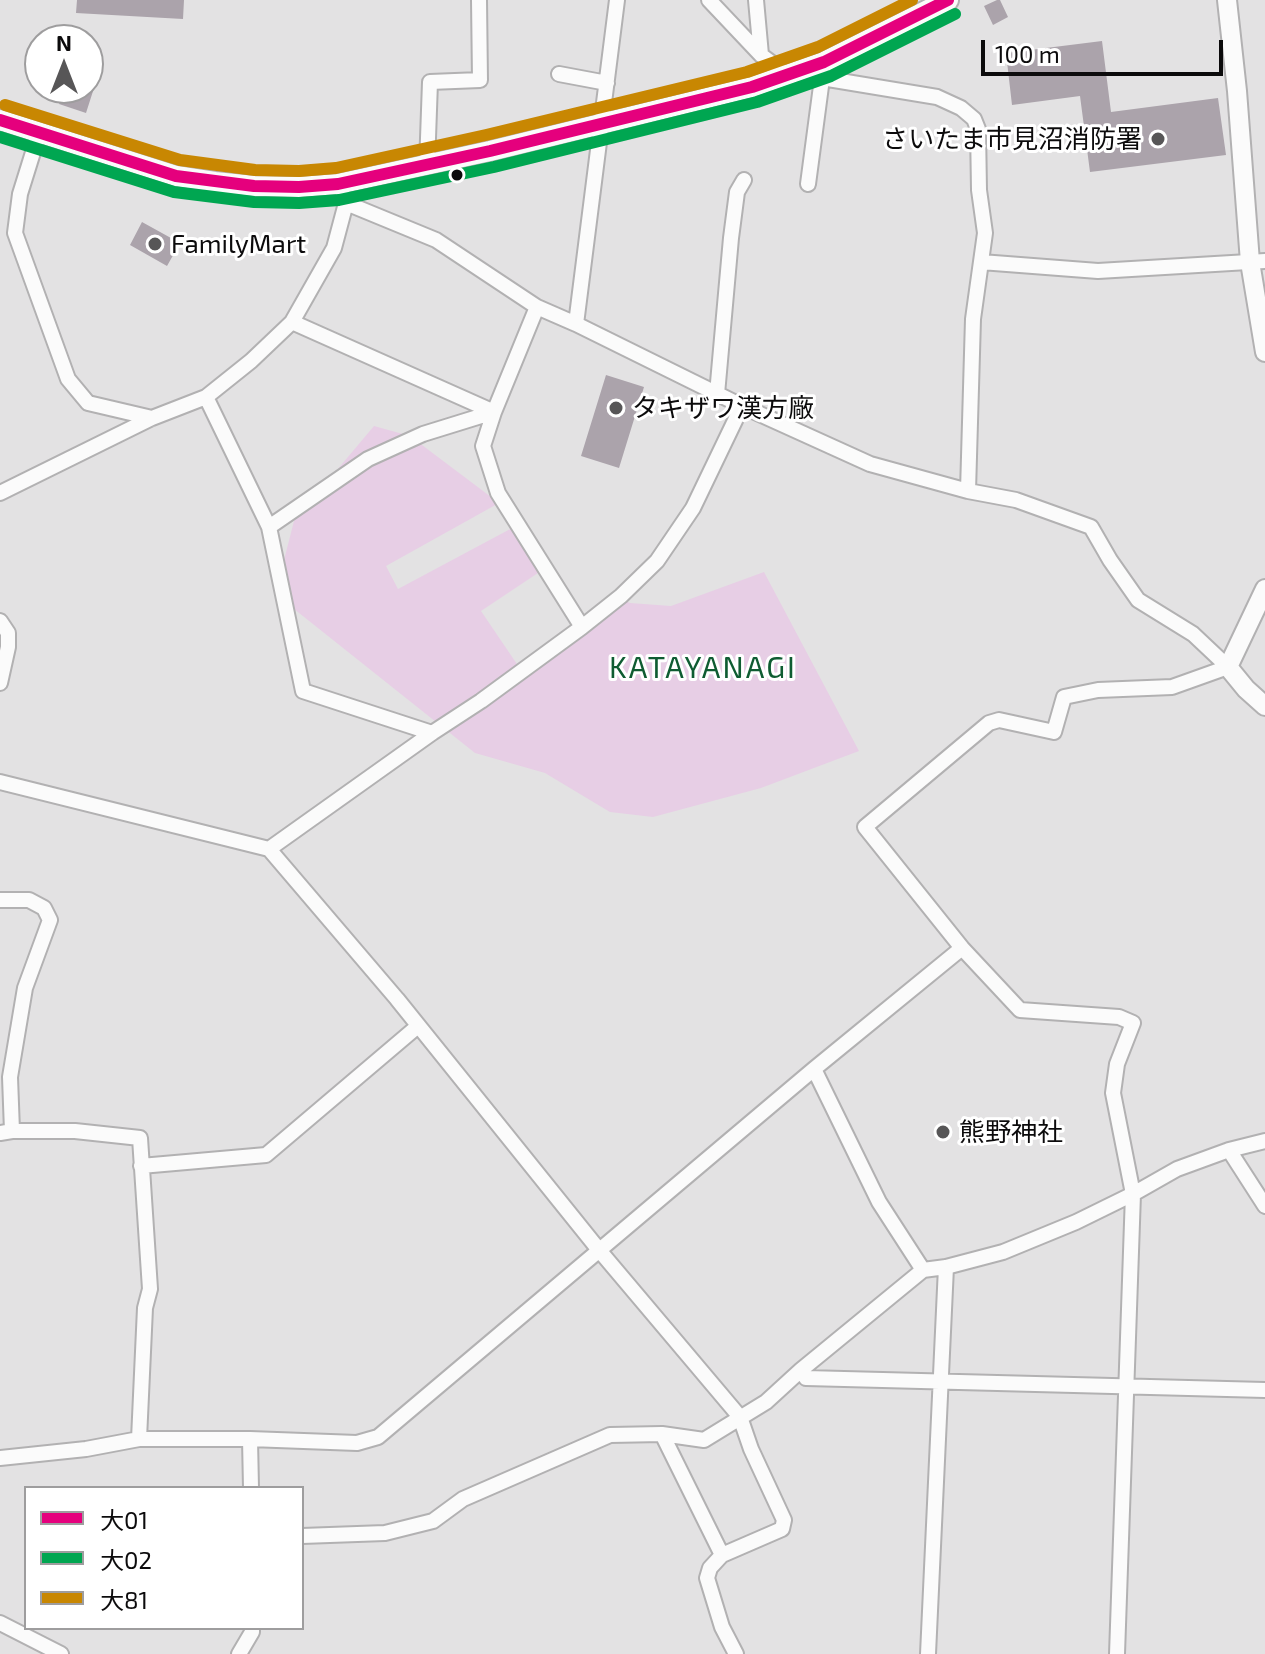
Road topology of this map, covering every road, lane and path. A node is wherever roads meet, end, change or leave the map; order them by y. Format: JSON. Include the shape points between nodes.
{"nodes":[{"id":1,"x":479,"y":0,"type":"edge"},
{"id":2,"x":617,"y":0,"type":"edge"},
{"id":3,"x":709,"y":0,"type":"edge"},
{"id":4,"x":756,"y":0,"type":"edge"},
{"id":5,"x":948,"y":0,"type":"edge"},
{"id":6,"x":1227,"y":0,"type":"edge"},
{"id":7,"x":761,"y":55,"type":"junction"},
{"id":8,"x":823,"y":70,"type":"junction"},
{"id":9,"x":559,"y":74,"type":"dead end"},
{"id":10,"x":788,"y":75,"type":"junction"},
{"id":11,"x":607,"y":83,"type":"junction"},
{"id":12,"x":0,"y":120,"type":"edge"},
{"id":13,"x":602,"y":124,"type":"junction"},
{"id":14,"x":39,"y":133,"type":"junction"},
{"id":15,"x":427,"y":166,"type":"junction"},
{"id":16,"x":744,"y":180,"type":"dead end"},
{"id":17,"x":808,"y":184,"type":"dead end"},
{"id":18,"x":342,"y":193,"type":"junction"},
{"id":19,"x":1257,"y":261,"type":"edge"},
{"id":20,"x":981,"y":262,"type":"junction"},
{"id":21,"x":537,"y":307,"type":"junction"},
{"id":22,"x":292,"y":322,"type":"junction"},
{"id":23,"x":576,"y":324,"type":"junction"},
{"id":24,"x":1265,"y":352,"type":"edge"},
{"id":25,"x":717,"y":394,"type":"junction"},
{"id":26,"x":206,"y":397,"type":"junction"},
{"id":27,"x":742,"y":406,"type":"junction"},
{"id":28,"x":494,"y":412,"type":"junction"},
{"id":29,"x":152,"y":418,"type":"junction"},
{"id":30,"x":968,"y":491,"type":"junction"},
{"id":31,"x":0,"y":493,"type":"edge"},
{"id":32,"x":269,"y":527,"type":"junction"},
{"id":33,"x":1265,"y":589,"type":"edge"},
{"id":34,"x":0,"y":621,"type":"edge"},
{"id":35,"x":582,"y":627,"type":"junction"},
{"id":36,"x":1228,"y":667,"type":"junction"},
{"id":37,"x":0,"y":683,"type":"edge"},
{"id":38,"x":1265,"y":706,"type":"edge"},
{"id":39,"x":432,"y":733,"type":"junction"},
{"id":40,"x":0,"y":782,"type":"edge"},
{"id":41,"x":269,"y":849,"type":"junction"},
{"id":42,"x":0,"y":900,"type":"edge"},
{"id":43,"x":962,"y":948,"type":"junction"},
{"id":44,"x":418,"y":1026,"type":"junction"},
{"id":45,"x":814,"y":1069,"type":"junction"},
{"id":46,"x":6,"y":1132,"type":"edge"},
{"id":47,"x":1265,"y":1141,"type":"edge"},
{"id":48,"x":1229,"y":1150,"type":"junction"},
{"id":49,"x":141,"y":1166,"type":"junction"},
{"id":50,"x":1133,"y":1194,"type":"junction"},
{"id":51,"x":1265,"y":1206,"type":"edge"},
{"id":52,"x":599,"y":1250,"type":"junction"},
{"id":53,"x":946,"y":1267,"type":"junction"},
{"id":54,"x":923,"y":1270,"type":"junction"},
{"id":55,"x":801,"y":1370,"type":"junction"},
{"id":56,"x":940,"y":1380,"type":"junction"},
{"id":57,"x":1126,"y":1388,"type":"junction"},
{"id":58,"x":1265,"y":1390,"type":"edge"},
{"id":59,"x":740,"y":1417,"type":"junction"},
{"id":60,"x":662,"y":1434,"type":"junction"},
{"id":61,"x":139,"y":1439,"type":"junction"},
{"id":62,"x":250,"y":1439,"type":"junction"},
{"id":63,"x":0,"y":1458,"type":"edge"},
{"id":64,"x":251,"y":1486,"type":"edge"},
{"id":65,"x":304,"y":1536,"type":"edge"},
{"id":66,"x":722,"y":1555,"type":"junction"},
{"id":67,"x":0,"y":1623,"type":"edge"},
{"id":68,"x":252,"y":1630,"type":"edge"},
{"id":69,"x":61,"y":1654,"type":"edge"},
{"id":70,"x":239,"y":1654,"type":"edge"},
{"id":71,"x":736,"y":1654,"type":"edge"},
{"id":72,"x":928,"y":1654,"type":"edge"},
{"id":73,"x":1117,"y":1654,"type":"edge"}],
"edges":[{"from":1,"to":15,"type":"street","via":[[480,80],[430,82]]},
{"from":2,"to":11,"type":"street"},
{"from":3,"to":7,"type":"street"},
{"from":4,"to":7,"type":"street"},
{"from":5,"to":8,"type":"main road"},
{"from":6,"to":19,"type":"street"},
{"from":7,"to":10,"type":"street"},
{"from":8,"to":10,"type":"main road"},
{"from":8,"to":17,"type":"street"},
{"from":8,"to":20,"type":"street","via":[[937,97],[974,119],[985,220]]},
{"from":9,"to":11,"type":"street"},
{"from":10,"to":13,"type":"main road"},
{"from":11,"to":13,"type":"street"},
{"from":12,"to":14,"type":"main road"},
{"from":13,"to":15,"type":"main road"},
{"from":13,"to":23,"type":"street"},
{"from":14,"to":18,"type":"main road","via":[[176,176]]},
{"from":14,"to":29,"type":"street","via":[[20,194],[15,233],[68,379],[88,403]]},
{"from":15,"to":18,"type":"main road"},
{"from":16,"to":25,"type":"street","via":[[737,192],[731,238]]},
{"from":18,"to":21,"type":"street","via":[[436,240]]},
{"from":18,"to":22,"type":"street","via":[[334,248]]},
{"from":19,"to":20,"type":"street","via":[[1098,271]]},
{"from":19,"to":24,"type":"street"},
{"from":20,"to":30,"type":"street","via":[[973,319]]},
{"from":21,"to":23,"type":"street"},
{"from":21,"to":28,"type":"street"},
{"from":22,"to":26,"type":"street"},
{"from":22,"to":28,"type":"street"},
{"from":23,"to":25,"type":"street"},
{"from":25,"to":27,"type":"street"},
{"from":26,"to":29,"type":"street"},
{"from":26,"to":32,"type":"street"},
{"from":27,"to":30,"type":"street","via":[[870,464]]},
{"from":27,"to":35,"type":"street","via":[[693,508],[657,561]]},
{"from":28,"to":32,"type":"street","via":[[423,434],[368,459]]},
{"from":28,"to":35,"type":"street","via":[[483,446],[498,493]]},
{"from":29,"to":31,"type":"street"},
{"from":30,"to":36,"type":"street","via":[[1016,500],[1091,527],[1138,600],[1193,634]]},
{"from":32,"to":39,"type":"street","via":[[303,691]]},
{"from":33,"to":36,"type":"street"},
{"from":34,"to":37,"type":"street","via":[[8,633],[8,647]]},
{"from":35,"to":39,"type":"street"},
{"from":36,"to":38,"type":"street"},
{"from":36,"to":43,"type":"street","via":[[1172,687],[1064,697],[1054,732],[999,720],[989,723],[865,827]]},
{"from":39,"to":41,"type":"street"},
{"from":40,"to":41,"type":"street"},
{"from":41,"to":44,"type":"street"},
{"from":42,"to":46,"type":"street","via":[[29,900],[44,908],[50,920],[25,988]]},
{"from":43,"to":45,"type":"street"},
{"from":43,"to":50,"type":"street","via":[[1020,1010],[1119,1017],[1133,1023],[1117,1064],[1113,1093]]},
{"from":44,"to":49,"type":"street","via":[[266,1155]]},
{"from":44,"to":52,"type":"street"},
{"from":45,"to":52,"type":"street"},
{"from":45,"to":54,"type":"street","via":[[879,1202]]},
{"from":46,"to":49,"type":"street","via":[[75,1131],[140,1138]]},
{"from":47,"to":48,"type":"street"},
{"from":48,"to":50,"type":"street","via":[[1177,1169]]},
{"from":48,"to":51,"type":"street"},
{"from":49,"to":61,"type":"street","via":[[150,1289]]},
{"from":50,"to":53,"type":"street","via":[[1003,1252]]},
{"from":50,"to":57,"type":"street"},
{"from":52,"to":59,"type":"street"},
{"from":52,"to":62,"type":"street","via":[[378,1437],[357,1443]]},
{"from":53,"to":54,"type":"street"},
{"from":53,"to":56,"type":"street"},
{"from":54,"to":55,"type":"street"},
{"from":55,"to":56,"type":"street","via":[[806,1378]]},
{"from":55,"to":59,"type":"street"},
{"from":56,"to":57,"type":"street"},
{"from":56,"to":72,"type":"street"},
{"from":57,"to":58,"type":"street"},
{"from":57,"to":73,"type":"street"},
{"from":59,"to":60,"type":"street","via":[[704,1440]]},
{"from":59,"to":66,"type":"street","via":[[784,1520],[782,1529]]},
{"from":60,"to":65,"type":"street","via":[[610,1435],[463,1499],[433,1521],[385,1533]]},
{"from":60,"to":66,"type":"street"},
{"from":61,"to":62,"type":"street"},
{"from":61,"to":63,"type":"street"},
{"from":62,"to":64,"type":"street"},
{"from":66,"to":71,"type":"street","via":[[707,1578]]},
{"from":67,"to":69,"type":"street"},
{"from":68,"to":70,"type":"street"}]}
